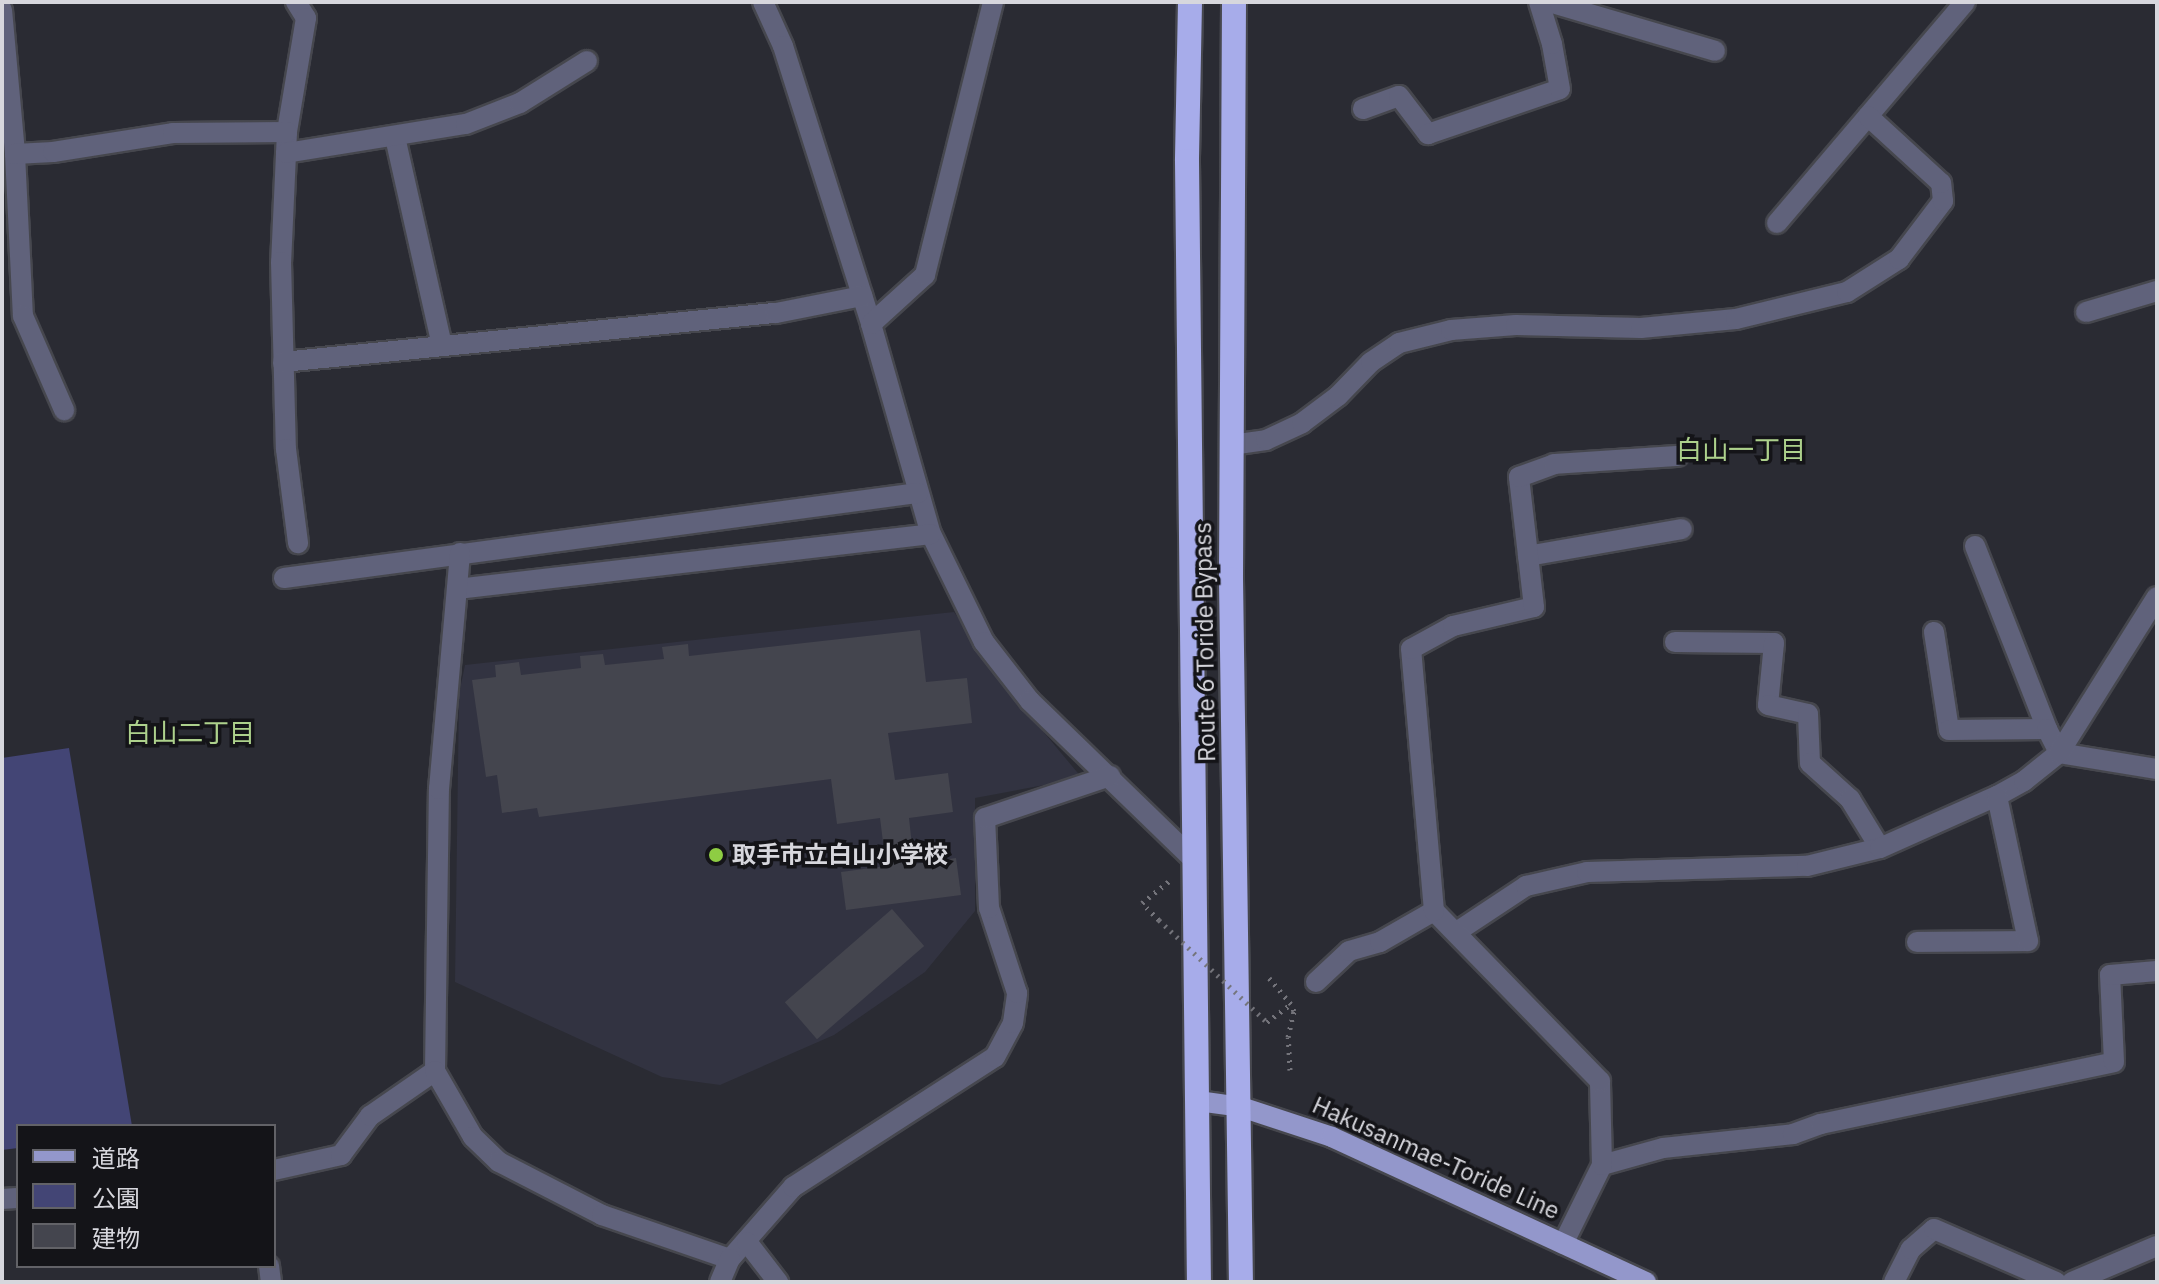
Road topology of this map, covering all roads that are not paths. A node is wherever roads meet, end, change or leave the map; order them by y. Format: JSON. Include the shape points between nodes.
{"nodes":[{"id":1,"x":296,"y":2,"type":"edge"},
{"id":2,"x":763,"y":2,"type":"edge"},
{"id":3,"x":993,"y":2,"type":"edge"},
{"id":4,"x":1190,"y":2,"type":"edge"},
{"id":5,"x":1234,"y":2,"type":"edge"},
{"id":6,"x":1539,"y":2,"type":"edge"},
{"id":7,"x":1549,"y":2,"type":"edge"},
{"id":8,"x":1965,"y":2,"type":"edge"},
{"id":9,"x":2,"y":10,"type":"edge"},
{"id":10,"x":1715,"y":51,"type":"dead end"},
{"id":11,"x":587,"y":61,"type":"dead end"},
{"id":12,"x":4,"y":66,"type":"edge"},
{"id":13,"x":1363,"y":109,"type":"dead end"},
{"id":14,"x":1868,"y":116,"type":"junction"},
{"id":15,"x":287,"y":132,"type":"junction"},
{"id":16,"x":395,"y":137,"type":"junction"},
{"id":17,"x":286,"y":153,"type":"junction"},
{"id":18,"x":15,"y":154,"type":"junction"},
{"id":19,"x":1777,"y":223,"type":"dead end"},
{"id":20,"x":2157,"y":291,"type":"edge"},
{"id":21,"x":862,"y":296,"type":"junction"},
{"id":22,"x":2086,"y":312,"type":"dead end"},
{"id":23,"x":871,"y":324,"type":"junction"},
{"id":24,"x":442,"y":345,"type":"junction"},
{"id":25,"x":283,"y":362,"type":"junction"},
{"id":26,"x":64,"y":410,"type":"dead end"},
{"id":27,"x":1231,"y":445,"type":"junction"},
{"id":28,"x":1678,"y":456,"type":"dead end"},
{"id":29,"x":918,"y":493,"type":"junction"},
{"id":30,"x":1682,"y":529,"type":"dead end"},
{"id":31,"x":931,"y":534,"type":"junction"},
{"id":32,"x":298,"y":543,"type":"dead end"},
{"id":33,"x":1975,"y":546,"type":"dead end"},
{"id":34,"x":460,"y":553,"type":"junction"},
{"id":35,"x":1528,"y":556,"type":"junction"},
{"id":36,"x":284,"y":578,"type":"dead end"},
{"id":37,"x":457,"y":589,"type":"junction"},
{"id":38,"x":2157,"y":597,"type":"edge"},
{"id":39,"x":1934,"y":632,"type":"dead end"},
{"id":40,"x":1675,"y":642,"type":"dead end"},
{"id":41,"x":2047,"y":729,"type":"junction"},
{"id":42,"x":2059,"y":753,"type":"junction"},
{"id":43,"x":2157,"y":769,"type":"edge"},
{"id":44,"x":1110,"y":776,"type":"junction"},
{"id":45,"x":1997,"y":796,"type":"junction"},
{"id":46,"x":1880,"y":848,"type":"junction"},
{"id":47,"x":1186,"y":868,"type":"junction"},
{"id":48,"x":1434,"y":911,"type":"junction"},
{"id":49,"x":1458,"y":931,"type":"junction"},
{"id":50,"x":1917,"y":942,"type":"dead end"},
{"id":51,"x":2157,"y":971,"type":"edge"},
{"id":52,"x":1316,"y":982,"type":"dead end"},
{"id":53,"x":435,"y":1071,"type":"junction"},
{"id":54,"x":1198,"y":1101,"type":"junction"},
{"id":55,"x":1241,"y":1107,"type":"junction"},
{"id":56,"x":1602,"y":1165,"type":"junction"},
{"id":57,"x":276,"y":1170,"type":"edge"},
{"id":58,"x":747,"y":1242,"type":"junction"},
{"id":59,"x":1563,"y":1244,"type":"junction"},
{"id":60,"x":2157,"y":1246,"type":"edge"},
{"id":61,"x":730,"y":1259,"type":"junction"},
{"id":62,"x":1612,"y":1274,"type":"edge"},
{"id":63,"x":720,"y":1282,"type":"edge"},
{"id":64,"x":778,"y":1282,"type":"edge"},
{"id":65,"x":1199,"y":1282,"type":"edge"},
{"id":66,"x":1241,"y":1282,"type":"edge"},
{"id":67,"x":1646,"y":1282,"type":"edge"},
{"id":68,"x":1894,"y":1282,"type":"edge"},
{"id":69,"x":2056,"y":1282,"type":"edge"},
{"id":70,"x":2072,"y":1282,"type":"edge"}],
"edges":[{"from":1,"to":15,"type":"street","via":[[306,18]]},
{"from":2,"to":21,"type":"street","via":[[783,46]]},
{"from":3,"to":23,"type":"street","via":[[925,275]]},
{"from":4,"to":47,"type":"highway","name":"Route 6 Toride Bypass"},
{"from":5,"to":27,"type":"highway","name":"Route 6 Toride Bypass"},
{"from":6,"to":13,"type":"street","via":[[1560,89],[1428,134],[1399,96]]},
{"from":7,"to":10,"type":"street"},
{"from":8,"to":14,"type":"street"},
{"from":9,"to":12,"type":"street"},
{"from":11,"to":16,"type":"street","via":[[520,103],[466,124]]},
{"from":12,"to":18,"type":"street"},
{"from":14,"to":19,"type":"street"},
{"from":14,"to":27,"type":"street","via":[[1941,183],[1943,201],[1899,259],[1847,292],[1736,319],[1641,328],[1516,325],[1451,330],[1399,343],[1302,423],[1266,440]]},
{"from":15,"to":17,"type":"street"},
{"from":15,"to":18,"type":"street","via":[[173,133]]},
{"from":16,"to":17,"type":"street"},
{"from":16,"to":24,"type":"street"},
{"from":17,"to":25,"type":"street"},
{"from":18,"to":26,"type":"street","via":[[23,316]]},
{"from":20,"to":22,"type":"street"},
{"from":21,"to":23,"type":"street"},
{"from":21,"to":24,"type":"street","via":[[776,313]]},
{"from":23,"to":29,"type":"street"},
{"from":24,"to":25,"type":"street"},
{"from":25,"to":32,"type":"street","via":[[286,449]]},
{"from":27,"to":55,"type":"highway","name":"Route 6 Toride Bypass"},
{"from":28,"to":35,"type":"street","via":[[1554,464],[1519,477]]},
{"from":29,"to":31,"type":"street"},
{"from":29,"to":34,"type":"street"},
{"from":30,"to":35,"type":"street"},
{"from":31,"to":37,"type":"street"},
{"from":31,"to":44,"type":"street","via":[[984,642],[1030,701]]},
{"from":33,"to":41,"type":"street"},
{"from":34,"to":36,"type":"street"},
{"from":34,"to":37,"type":"street"},
{"from":35,"to":48,"type":"street","via":[[1534,607],[1453,626],[1411,649]]},
{"from":37,"to":53,"type":"street","via":[[439,789]]},
{"from":38,"to":42,"type":"street"},
{"from":39,"to":41,"type":"street","via":[[1949,730]]},
{"from":40,"to":46,"type":"street","via":[[1774,643],[1768,705],[1808,714],[1810,763],[1850,799]]},
{"from":41,"to":42,"type":"street"},
{"from":42,"to":43,"type":"street"},
{"from":42,"to":45,"type":"street"},
{"from":44,"to":47,"type":"street"},
{"from":44,"to":58,"type":"street","via":[[985,818],[989,908],[1017,993],[1013,1023],[995,1057],[793,1187]]},
{"from":45,"to":46,"type":"street"},
{"from":45,"to":50,"type":"street","via":[[2028,941]]},
{"from":46,"to":49,"type":"street","via":[[1807,866],[1587,872],[1526,886]]},
{"from":47,"to":54,"type":"highway","name":"Route 6 Toride Bypass"},
{"from":48,"to":49,"type":"street"},
{"from":48,"to":52,"type":"street","via":[[1380,942],[1349,951]]},
{"from":49,"to":56,"type":"street","via":[[1600,1081]]},
{"from":51,"to":56,"type":"street","via":[[2110,975],[2114,1062],[1793,1134],[1663,1148]]},
{"from":53,"to":57,"type":"street","via":[[370,1116],[341,1155]]},
{"from":53,"to":61,"type":"street","via":[[473,1137],[499,1162],[602,1215]]},
{"from":54,"to":55,"type":"main road","name":"Hakusanmae-Toride Line"},
{"from":54,"to":65,"type":"highway","name":"Route 6 Toride Bypass"},
{"from":55,"to":59,"type":"main road","name":"Hakusanmae-Toride Line","via":[[1332,1137]]},
{"from":55,"to":66,"type":"highway","name":"Route 6 Toride Bypass"},
{"from":56,"to":59,"type":"street"},
{"from":58,"to":61,"type":"street"},
{"from":58,"to":64,"type":"street"},
{"from":59,"to":62,"type":"main road","name":"Hakusanmae-Toride Line"},
{"from":60,"to":70,"type":"street"},
{"from":61,"to":63,"type":"street"},
{"from":62,"to":67,"type":"main road","name":"Hakusanmae-Toride Line"},
{"from":68,"to":69,"type":"street","via":[[1911,1249],[1934,1229]]}]}
